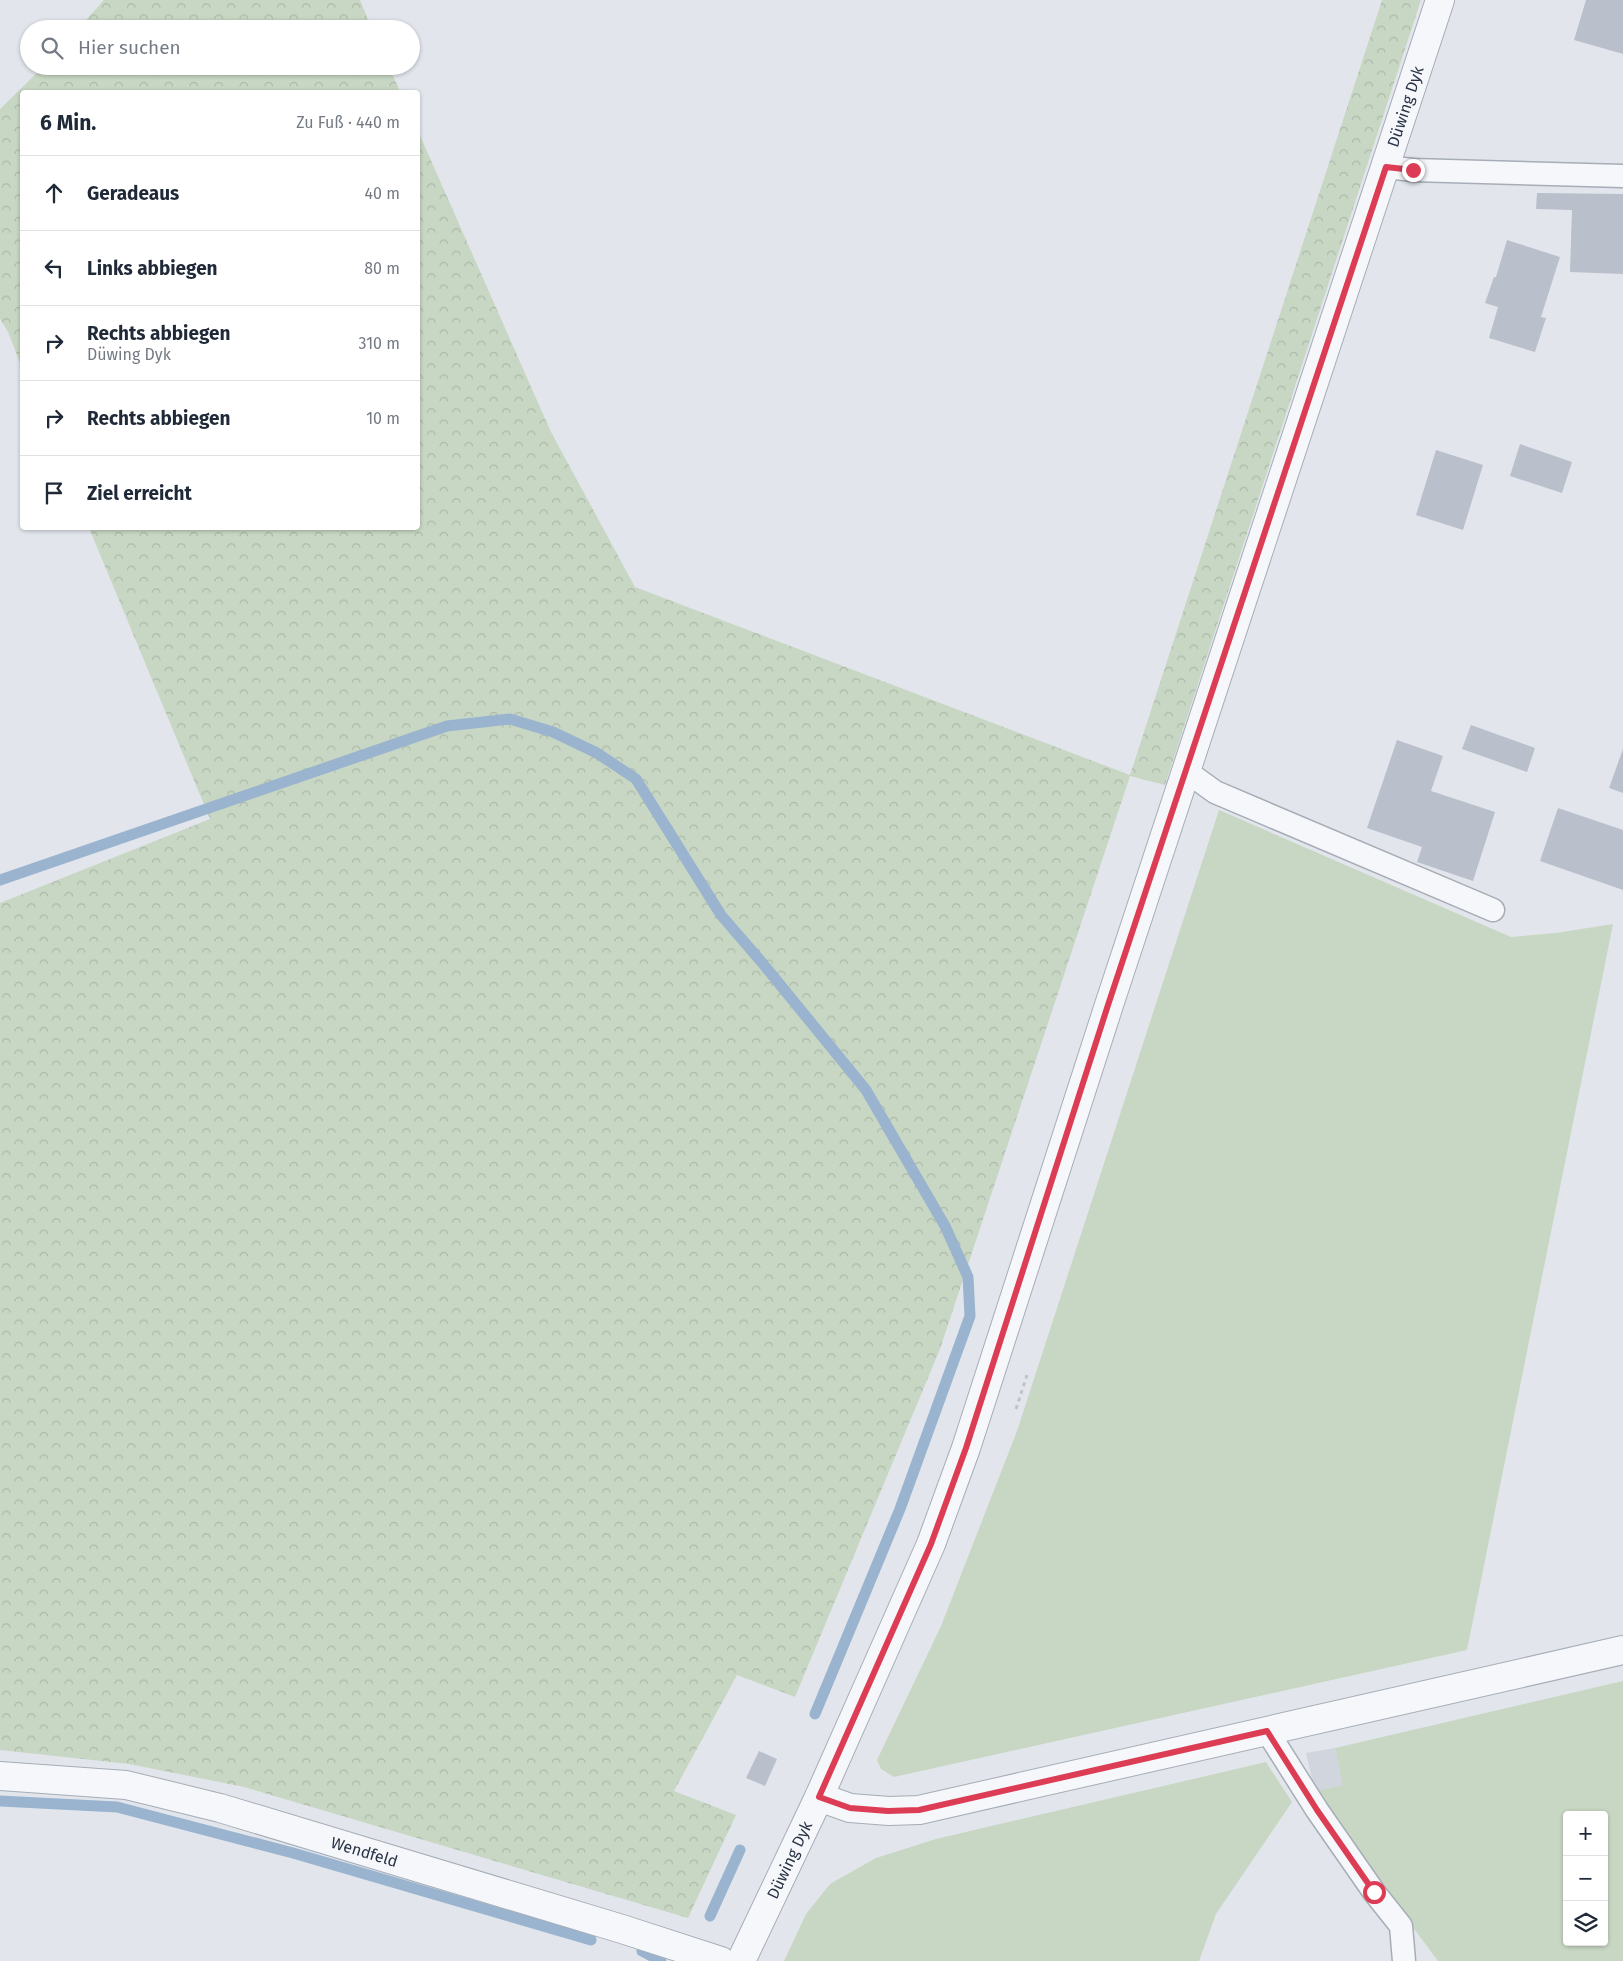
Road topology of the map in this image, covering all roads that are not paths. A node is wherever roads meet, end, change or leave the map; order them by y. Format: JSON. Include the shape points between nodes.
{"nodes":[{"id":1,"x":1440,"y":0,"type":"edge"},
{"id":2,"x":1386,"y":167,"type":"junction"},
{"id":3,"x":1623,"y":176,"type":"edge"},
{"id":4,"x":1186,"y":771,"type":"junction"},
{"id":5,"x":1493,"y":910,"type":"dead end"},
{"id":6,"x":1623,"y":1650,"type":"edge"},
{"id":7,"x":1267,"y":1731,"type":"junction"},
{"id":8,"x":0,"y":1776,"type":"edge"},
{"id":9,"x":819,"y":1797,"type":"junction"},
{"id":10,"x":721,"y":1961,"type":"edge"},
{"id":11,"x":741,"y":1961,"type":"edge"},
{"id":12,"x":1404,"y":1961,"type":"edge"}],
"edges":[{"from":1,"to":2,"type":"street","name":"Düwing Dyk"},
{"from":2,"to":3,"type":"lane"},
{"from":2,"to":4,"type":"street","name":"Düwing Dyk"},
{"from":4,"to":5,"type":"lane","via":[[1215,792]]},
{"from":4,"to":9,"type":"street","name":"Düwing Dyk","via":[[966,1448],[931,1544]]},
{"from":6,"to":7,"type":"street"},
{"from":7,"to":9,"type":"street","via":[[919,1810],[850,1808]]},
{"from":7,"to":12,"type":"lane","via":[[1317,1810],[1401,1926]]},
{"from":8,"to":10,"type":"street","name":"Wendfeld","via":[[126,1785],[220,1808],[622,1928]]},
{"from":9,"to":11,"type":"street","name":"Düwing Dyk"}]}
